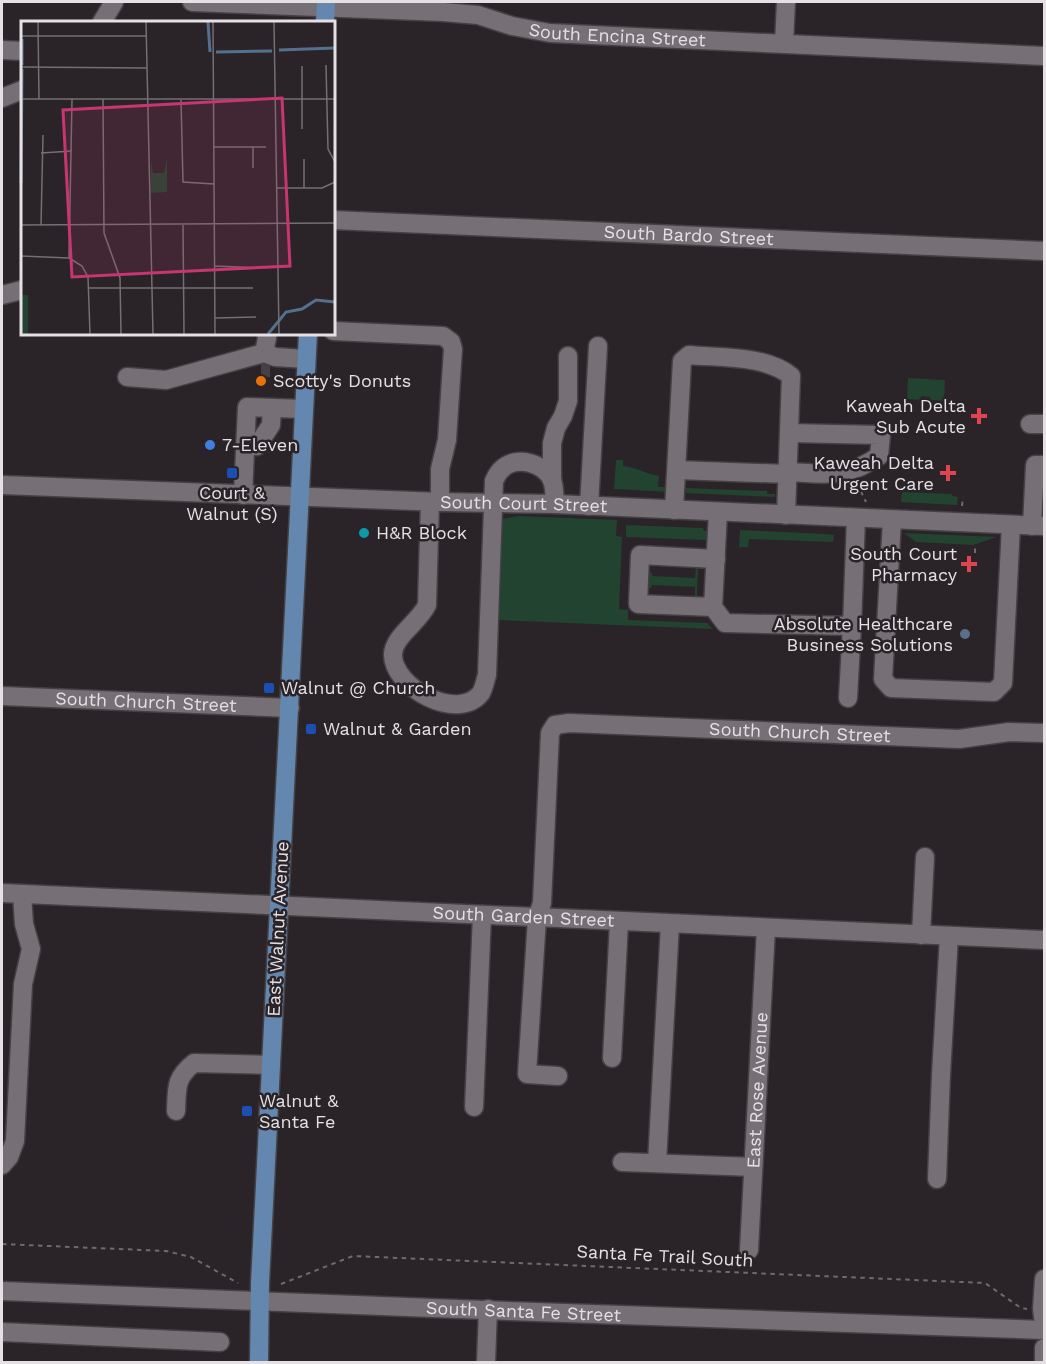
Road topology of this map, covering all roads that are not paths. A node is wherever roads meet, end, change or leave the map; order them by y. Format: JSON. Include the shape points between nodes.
{"nodes":[{"id":1,"x":114,"y":2,"type":"edge"},
{"id":2,"x":192,"y":2,"type":"edge"},
{"id":3,"x":786,"y":2,"type":"edge"},
{"id":4,"x":326,"y":11,"type":"edge"},
{"id":5,"x":103,"y":21,"type":"edge"},
{"id":6,"x":784,"y":43,"type":"junction"},
{"id":7,"x":2,"y":50,"type":"edge"},
{"id":8,"x":21,"y":51,"type":"edge"},
{"id":9,"x":1044,"y":56,"type":"edge"},
{"id":10,"x":21,"y":90,"type":"edge"},
{"id":11,"x":2,"y":98,"type":"edge"},
{"id":12,"x":334,"y":220,"type":"edge"},
{"id":13,"x":1044,"y":251,"type":"edge"},
{"id":14,"x":21,"y":290,"type":"edge"},
{"id":15,"x":2,"y":295,"type":"edge"},
{"id":16,"x":334,"y":330,"type":"edge"},
{"id":17,"x":266,"y":334,"type":"edge"},
{"id":18,"x":308,"y":334,"type":"edge"},
{"id":19,"x":598,"y":346,"type":"dead end"},
{"id":20,"x":568,"y":356,"type":"dead end"},
{"id":21,"x":261,"y":361,"type":"junction"},
{"id":22,"x":306,"y":365,"type":"junction"},
{"id":23,"x":128,"y":377,"type":"dead end"},
{"id":24,"x":272,"y":408,"type":"junction"},
{"id":25,"x":303,"y":409,"type":"junction"},
{"id":26,"x":789,"y":433,"type":"junction"},
{"id":27,"x":245,"y":446,"type":"junction"},
{"id":28,"x":1044,"y":465,"type":"edge"},
{"id":29,"x":677,"y":470,"type":"junction"},
{"id":30,"x":788,"y":473,"type":"junction"},
{"id":31,"x":552,"y":481,"type":"junction"},
{"id":32,"x":2,"y":485,"type":"edge"},
{"id":33,"x":243,"y":495,"type":"junction"},
{"id":34,"x":299,"y":496,"type":"junction"},
{"id":35,"x":435,"y":502,"type":"junction"},
{"id":36,"x":494,"y":504,"type":"junction"},
{"id":37,"x":555,"y":504,"type":"junction"},
{"id":38,"x":589,"y":506,"type":"junction"},
{"id":39,"x":674,"y":510,"type":"junction"},
{"id":40,"x":861,"y":510,"type":"junction"},
{"id":41,"x":718,"y":512,"type":"junction"},
{"id":42,"x":786,"y":515,"type":"junction"},
{"id":43,"x":892,"y":520,"type":"junction"},
{"id":44,"x":1011,"y":525,"type":"junction"},
{"id":45,"x":1038,"y":526,"type":"edge"},
{"id":46,"x":716,"y":559,"type":"junction"},
{"id":47,"x":713,"y":607,"type":"junction"},
{"id":48,"x":852,"y":626,"type":"junction"},
{"id":49,"x":2,"y":696,"type":"edge"},
{"id":50,"x":848,"y":698,"type":"dead end"},
{"id":51,"x":290,"y":708,"type":"junction"},
{"id":52,"x":1044,"y":733,"type":"edge"},
{"id":53,"x":925,"y":857,"type":"dead end"},
{"id":54,"x":2,"y":894,"type":"edge"},
{"id":55,"x":22,"y":894,"type":"junction"},
{"id":56,"x":280,"y":906,"type":"junction"},
{"id":57,"x":482,"y":915,"type":"junction"},
{"id":58,"x":537,"y":918,"type":"junction"},
{"id":59,"x":619,"y":922,"type":"junction"},
{"id":60,"x":670,"y":924,"type":"junction"},
{"id":61,"x":766,"y":928,"type":"junction"},
{"id":62,"x":921,"y":935,"type":"junction"},
{"id":63,"x":949,"y":936,"type":"junction"},
{"id":64,"x":1044,"y":940,"type":"edge"},
{"id":65,"x":612,"y":1058,"type":"dead end"},
{"id":66,"x":271,"y":1065,"type":"junction"},
{"id":67,"x":558,"y":1076,"type":"dead end"},
{"id":68,"x":474,"y":1107,"type":"dead end"},
{"id":69,"x":176,"y":1111,"type":"dead end"},
{"id":70,"x":622,"y":1162,"type":"dead end"},
{"id":71,"x":657,"y":1163,"type":"junction"},
{"id":72,"x":2,"y":1165,"type":"edge"},
{"id":73,"x":753,"y":1167,"type":"junction"},
{"id":74,"x":937,"y":1179,"type":"dead end"},
{"id":75,"x":748,"y":1250,"type":"dead end"},
{"id":76,"x":1044,"y":1279,"type":"edge"},
{"id":77,"x":2,"y":1291,"type":"edge"},
{"id":78,"x":260,"y":1300,"type":"junction"},
{"id":79,"x":488,"y":1309,"type":"junction"},
{"id":80,"x":1043,"y":1317,"type":"edge"},
{"id":81,"x":1044,"y":1330,"type":"edge"},
{"id":82,"x":2,"y":1332,"type":"edge"},
{"id":83,"x":220,"y":1342,"type":"dead end"},
{"id":84,"x":1044,"y":1348,"type":"edge"},
{"id":85,"x":259,"y":1362,"type":"edge"},
{"id":86,"x":486,"y":1362,"type":"edge"},
{"id":87,"x":1044,"y":1362,"type":"edge"}],
"edges":[{"from":1,"to":5,"type":"street"},
{"from":2,"to":4,"type":"street","name":"South Encina Street"},
{"from":3,"to":6,"type":"street"},
{"from":4,"to":6,"type":"street","name":"South Encina Street","via":[[443,12],[478,15],[550,33]]},
{"from":6,"to":9,"type":"street","name":"South Encina Street"},
{"from":7,"to":8,"type":"street"},
{"from":10,"to":11,"type":"street"},
{"from":12,"to":13,"type":"street","name":"South Bardo Street"},
{"from":14,"to":15,"type":"street"},
{"from":16,"to":35,"type":"street","via":[[443,336],[452,342],[447,440]]},
{"from":17,"to":21,"type":"street"},
{"from":18,"to":22,"type":"main road","name":"East Walnut Avenue"},
{"from":19,"to":38,"type":"street"},
{"from":20,"to":31,"type":"street","via":[[568,400],[552,443]]},
{"from":21,"to":22,"type":"street"},
{"from":21,"to":23,"type":"street","via":[[166,380]]},
{"from":22,"to":25,"type":"main road","name":"East Walnut Avenue"},
{"from":24,"to":25,"type":"street"},
{"from":24,"to":27,"type":"street","via":[[272,425],[257,446]]},
{"from":24,"to":27,"type":"street","via":[[247,407]]},
{"from":25,"to":34,"type":"main road","name":"East Walnut Avenue"},
{"from":26,"to":29,"type":"street","via":[[791,376],[782,369],[752,360],[689,355],[682,362]]},
{"from":26,"to":30,"type":"street"},
{"from":26,"to":30,"type":"street","via":[[880,435],[879,456],[864,467],[839,475]]},
{"from":27,"to":33,"type":"street"},
{"from":28,"to":45,"type":"street","via":[[1035,465]]},
{"from":29,"to":30,"type":"street"},
{"from":29,"to":39,"type":"street"},
{"from":30,"to":42,"type":"street"},
{"from":31,"to":36,"type":"street","via":[[539,466],[524,462],[507,465],[494,481]]},
{"from":31,"to":37,"type":"street"},
{"from":32,"to":33,"type":"street","name":"South Court Street"},
{"from":33,"to":34,"type":"street","name":"South Court Street"},
{"from":34,"to":35,"type":"street","name":"South Court Street"},
{"from":34,"to":51,"type":"main road","name":"East Walnut Avenue"},
{"from":35,"to":36,"type":"street","name":"South Court Street"},
{"from":35,"to":36,"type":"street","via":[[427,605],[399,638],[393,652],[394,663],[405,681],[448,705],[470,703],[482,692],[487,675]]},
{"from":36,"to":37,"type":"street","name":"South Court Street"},
{"from":37,"to":38,"type":"street","name":"South Court Street"},
{"from":38,"to":39,"type":"street","name":"South Court Street"},
{"from":39,"to":41,"type":"street","name":"South Court Street"},
{"from":40,"to":42,"type":"street","name":"South Court Street"},
{"from":40,"to":43,"type":"street","name":"South Court Street"},
{"from":40,"to":48,"type":"street"},
{"from":41,"to":42,"type":"street","name":"South Court Street"},
{"from":41,"to":46,"type":"street"},
{"from":43,"to":44,"type":"street","name":"South Court Street"},
{"from":43,"to":44,"type":"street","via":[[883,678],[891,688],[994,692],[1003,682]]},
{"from":44,"to":45,"type":"street","name":"South Court Street"},
{"from":46,"to":47,"type":"street"},
{"from":46,"to":47,"type":"street","via":[[640,555],[638,604]]},
{"from":47,"to":48,"type":"street","via":[[725,622]]},
{"from":48,"to":50,"type":"street"},
{"from":49,"to":51,"type":"street","name":"South Church Street"},
{"from":51,"to":56,"type":"main road","name":"East Walnut Avenue"},
{"from":52,"to":58,"type":"street","name":"South Church Street","via":[[1008,732],[959,739],[555,725],[550,733],[542,903]]},
{"from":53,"to":62,"type":"street"},
{"from":54,"to":55,"type":"street","name":"South Garden Street"},
{"from":55,"to":56,"type":"street","name":"South Garden Street"},
{"from":55,"to":72,"type":"street","via":[[30,949],[23,984],[15,1141]]},
{"from":56,"to":57,"type":"street","name":"South Garden Street"},
{"from":56,"to":66,"type":"main road","name":"East Walnut Avenue"},
{"from":57,"to":58,"type":"street","name":"South Garden Street"},
{"from":57,"to":68,"type":"street"},
{"from":58,"to":59,"type":"street","name":"South Garden Street"},
{"from":58,"to":67,"type":"street","via":[[527,1074]]},
{"from":59,"to":60,"type":"street","name":"South Garden Street"},
{"from":59,"to":65,"type":"street"},
{"from":60,"to":61,"type":"street","name":"South Garden Street"},
{"from":60,"to":71,"type":"street"},
{"from":61,"to":62,"type":"street","name":"South Garden Street"},
{"from":61,"to":73,"type":"street","name":"East Rose Avenue"},
{"from":62,"to":63,"type":"street","name":"South Garden Street"},
{"from":63,"to":64,"type":"street","name":"South Garden Street"},
{"from":63,"to":74,"type":"street"},
{"from":66,"to":69,"type":"street","via":[[194,1063],[178,1082]]},
{"from":66,"to":78,"type":"main road","name":"East Walnut Avenue"},
{"from":70,"to":71,"type":"street"},
{"from":71,"to":73,"type":"street"},
{"from":73,"to":75,"type":"street","name":"East Rose Avenue"},
{"from":76,"to":80,"type":"street"},
{"from":77,"to":78,"type":"street","name":"South Santa Fe Street"},
{"from":78,"to":79,"type":"street","name":"South Santa Fe Street"},
{"from":78,"to":85,"type":"main road","name":"East Walnut Avenue"},
{"from":79,"to":81,"type":"street","name":"South Santa Fe Street","via":[[748,1322]]},
{"from":79,"to":86,"type":"street"},
{"from":82,"to":83,"type":"street"},
{"from":84,"to":87,"type":"street"}]}
